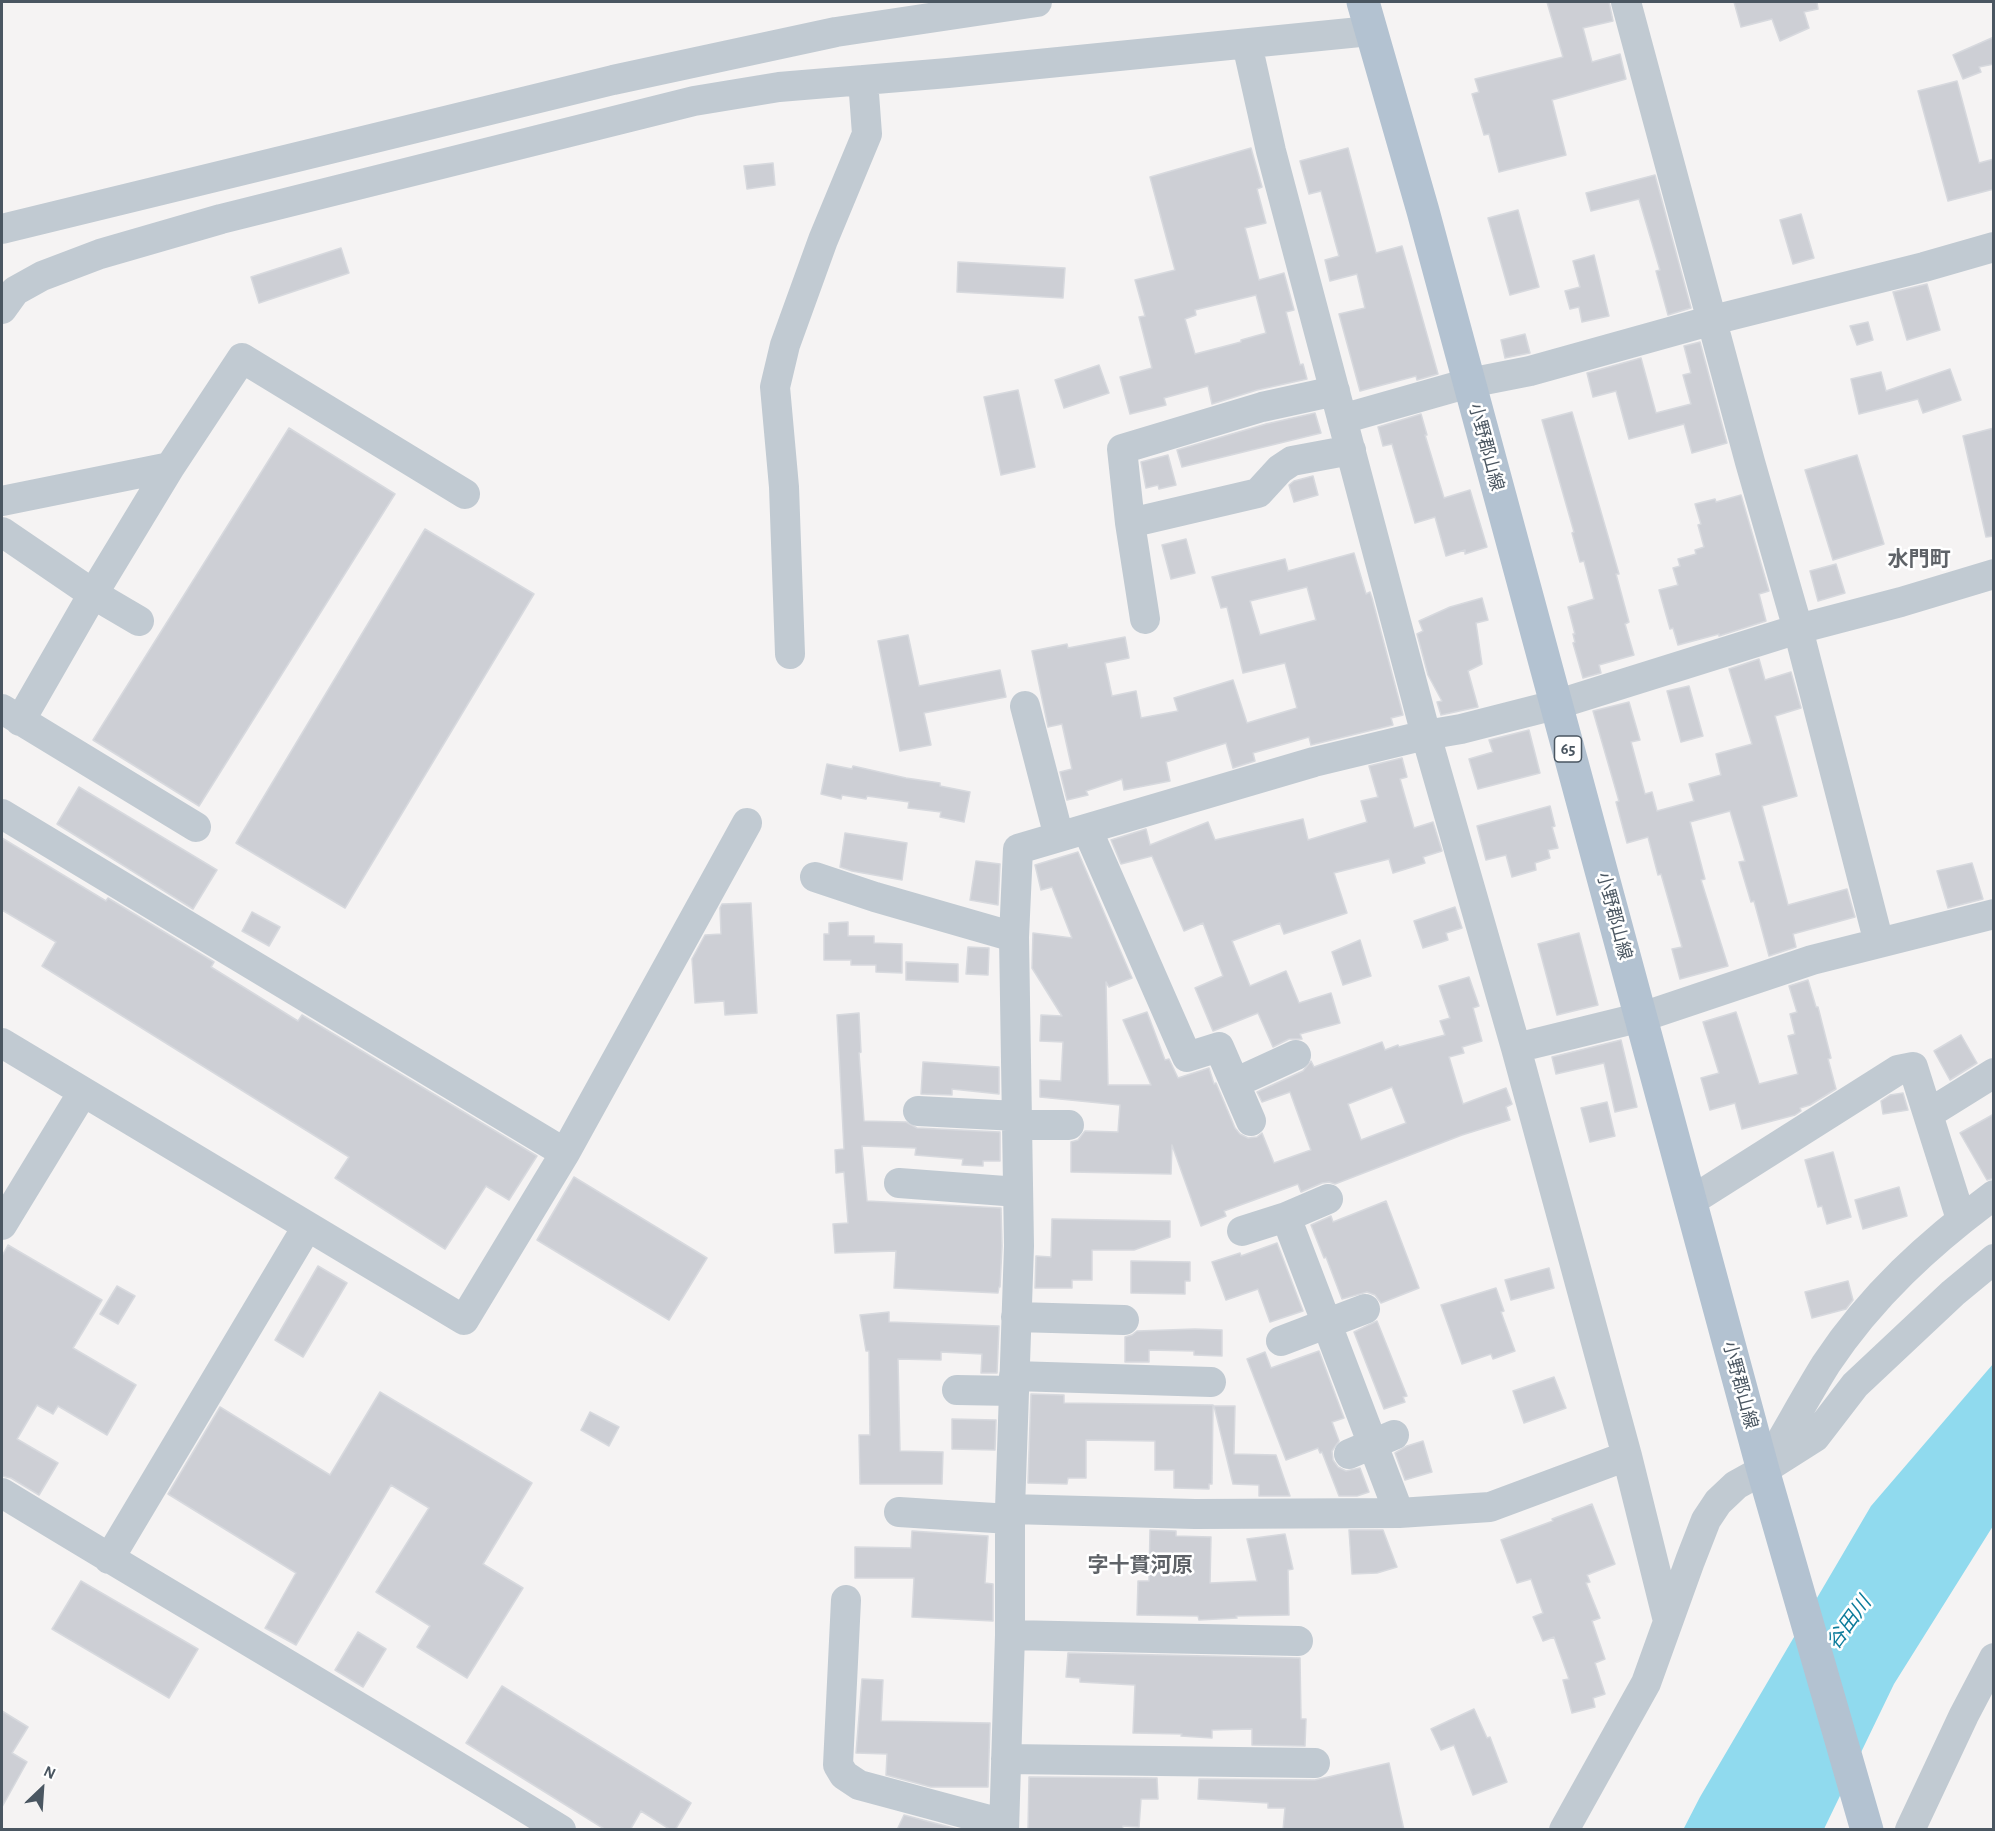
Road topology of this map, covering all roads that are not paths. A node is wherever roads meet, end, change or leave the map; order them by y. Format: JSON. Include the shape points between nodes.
{"nodes":[{"id":1,"x":908,"y":2,"type":"edge"},
{"id":2,"x":1038,"y":2,"type":"edge"},
{"id":3,"x":1626,"y":2,"type":"edge"},
{"id":4,"x":1367,"y":16,"type":"edge"},
{"id":5,"x":861,"y":29,"type":"junction"},
{"id":6,"x":1247,"y":44,"type":"junction"},
{"id":7,"x":863,"y":80,"type":"junction"},
{"id":8,"x":2,"y":229,"type":"edge"},
{"id":9,"x":1994,"y":247,"type":"edge"},
{"id":10,"x":2,"y":309,"type":"edge"},
{"id":11,"x":1713,"y":320,"type":"junction"},
{"id":12,"x":1469,"y":383,"type":"junction"},
{"id":13,"x":1338,"y":405,"type":"junction"},
{"id":14,"x":1351,"y":450,"type":"junction"},
{"id":15,"x":170,"y":467,"type":"junction"},
{"id":16,"x":465,"y":494,"type":"dead end"},
{"id":17,"x":2,"y":501,"type":"edge"},
{"id":18,"x":1130,"y":523,"type":"junction"},
{"id":19,"x":2,"y":532,"type":"edge"},
{"id":20,"x":1994,"y":574,"type":"edge"},
{"id":21,"x":93,"y":594,"type":"junction"},
{"id":22,"x":1145,"y":619,"type":"dead end"},
{"id":23,"x":139,"y":621,"type":"dead end"},
{"id":24,"x":1798,"y":629,"type":"junction"},
{"id":25,"x":790,"y":654,"type":"dead end"},
{"id":26,"x":1555,"y":705,"type":"junction"},
{"id":27,"x":1025,"y":706,"type":"dead end"},
{"id":28,"x":11,"y":715,"type":"edge"},
{"id":29,"x":1426,"y":735,"type":"junction"},
{"id":30,"x":2,"y":814,"type":"edge"},
{"id":31,"x":747,"y":823,"type":"dead end"},
{"id":32,"x":196,"y":827,"type":"dead end"},
{"id":33,"x":1073,"y":833,"type":"junction"},
{"id":34,"x":815,"y":878,"type":"dead end"},
{"id":35,"x":1994,"y":914,"type":"edge"},
{"id":36,"x":1014,"y":937,"type":"junction"},
{"id":37,"x":1880,"y":943,"type":"junction"},
{"id":38,"x":1642,"y":1017,"type":"junction"},
{"id":39,"x":2,"y":1043,"type":"edge"},
{"id":40,"x":1516,"y":1048,"type":"junction"},
{"id":41,"x":1296,"y":1055,"type":"dead end"},
{"id":42,"x":1994,"y":1073,"type":"edge"},
{"id":43,"x":1235,"y":1083,"type":"junction"},
{"id":44,"x":82,"y":1092,"type":"junction"},
{"id":45,"x":918,"y":1111,"type":"dead end"},
{"id":46,"x":1928,"y":1114,"type":"junction"},
{"id":47,"x":1017,"y":1120,"type":"junction"},
{"id":48,"x":1251,"y":1121,"type":"dead end"},
{"id":49,"x":1069,"y":1125,"type":"dead end"},
{"id":50,"x":565,"y":1153,"type":"junction"},
{"id":51,"x":899,"y":1183,"type":"dead end"},
{"id":52,"x":1018,"y":1192,"type":"junction"},
{"id":53,"x":1994,"y":1195,"type":"edge"},
{"id":54,"x":1328,"y":1199,"type":"dead end"},
{"id":55,"x":1691,"y":1201,"type":"junction"},
{"id":56,"x":1286,"y":1217,"type":"junction"},
{"id":57,"x":1961,"y":1219,"type":"junction"},
{"id":58,"x":2,"y":1225,"type":"edge"},
{"id":59,"x":307,"y":1227,"type":"junction"},
{"id":60,"x":1242,"y":1231,"type":"dead end"},
{"id":61,"x":1994,"y":1258,"type":"edge"},
{"id":62,"x":1365,"y":1309,"type":"dead end"},
{"id":63,"x":1016,"y":1317,"type":"junction"},
{"id":64,"x":1124,"y":1320,"type":"dead end"},
{"id":65,"x":1327,"y":1323,"type":"junction"},
{"id":66,"x":1281,"y":1341,"type":"dead end"},
{"id":67,"x":1211,"y":1382,"type":"dead end"},
{"id":68,"x":1014,"y":1384,"type":"junction"},
{"id":69,"x":957,"y":1390,"type":"dead end"},
{"id":70,"x":1627,"y":1455,"type":"junction"},
{"id":71,"x":1767,"y":1484,"type":"junction"},
{"id":72,"x":2,"y":1493,"type":"edge"},
{"id":73,"x":899,"y":1512,"type":"dead end"},
{"id":74,"x":1010,"y":1514,"type":"junction"},
{"id":75,"x":1399,"y":1514,"type":"junction"},
{"id":76,"x":109,"y":1559,"type":"junction"},
{"id":77,"x":846,"y":1600,"type":"dead end"},
{"id":78,"x":1668,"y":1621,"type":"junction"},
{"id":79,"x":1010,"y":1635,"type":"junction"},
{"id":80,"x":1298,"y":1641,"type":"dead end"},
{"id":81,"x":1994,"y":1658,"type":"edge"},
{"id":82,"x":1006,"y":1759,"type":"junction"},
{"id":83,"x":1315,"y":1763,"type":"dead end"},
{"id":84,"x":1004,"y":1827,"type":"edge"},
{"id":85,"x":1867,"y":1829,"type":"edge"},
{"id":86,"x":561,"y":1830,"type":"edge"},
{"id":87,"x":1564,"y":1830,"type":"edge"},
{"id":88,"x":1910,"y":1830,"type":"edge"}],
"edges":[{"from":1,"to":5,"type":"street","via":[[879,10]]},
{"from":2,"to":5,"type":"street"},
{"from":3,"to":11,"type":"street"},
{"from":4,"to":6,"type":"street"},
{"from":4,"to":12,"type":"main road","name":"小野郡山線","number":"65"},
{"from":5,"to":8,"type":"street","via":[[613,80]]},
{"from":6,"to":7,"type":"street"},
{"from":6,"to":13,"type":"street"},
{"from":7,"to":10,"type":"street","via":[[779,87],[694,101],[221,219],[100,254],[42,276],[15,291]]},
{"from":7,"to":25,"type":"street","via":[[867,134],[823,240],[785,345],[775,387],[784,487]]},
{"from":9,"to":11,"type":"street"},
{"from":11,"to":12,"type":"street","via":[[1530,371]]},
{"from":11,"to":24,"type":"street"},
{"from":12,"to":13,"type":"street"},
{"from":12,"to":26,"type":"main road","name":"小野郡山線","number":"65"},
{"from":13,"to":14,"type":"street"},
{"from":13,"to":18,"type":"street","via":[[1263,407],[1122,449]]},
{"from":14,"to":18,"type":"street","via":[[1292,461],[1258,493]]},
{"from":14,"to":29,"type":"street"},
{"from":15,"to":16,"type":"street","via":[[242,358]]},
{"from":15,"to":17,"type":"street"},
{"from":15,"to":21,"type":"street"},
{"from":18,"to":22,"type":"street"},
{"from":19,"to":21,"type":"street"},
{"from":20,"to":24,"type":"street"},
{"from":21,"to":23,"type":"street"},
{"from":21,"to":28,"type":"street"},
{"from":24,"to":26,"type":"street"},
{"from":24,"to":37,"type":"street"},
{"from":26,"to":29,"type":"street"},
{"from":26,"to":38,"type":"main road","name":"小野郡山線","number":"65"},
{"from":27,"to":33,"type":"street"},
{"from":28,"to":32,"type":"street"},
{"from":29,"to":33,"type":"street","via":[[1314,762]]},
{"from":29,"to":40,"type":"street"},
{"from":30,"to":50,"type":"street"},
{"from":31,"to":50,"type":"street"},
{"from":33,"to":36,"type":"street","via":[[1018,849]]},
{"from":33,"to":43,"type":"street","via":[[1186,1057],[1219,1047]]},
{"from":34,"to":36,"type":"street"},
{"from":35,"to":37,"type":"street"},
{"from":36,"to":47,"type":"street"},
{"from":37,"to":38,"type":"street","via":[[1812,960]]},
{"from":38,"to":40,"type":"street"},
{"from":38,"to":55,"type":"main road","name":"小野郡山線","number":"65"},
{"from":39,"to":44,"type":"street"},
{"from":40,"to":70,"type":"street"},
{"from":41,"to":43,"type":"street"},
{"from":42,"to":46,"type":"street"},
{"from":43,"to":48,"type":"street"},
{"from":44,"to":58,"type":"street"},
{"from":44,"to":59,"type":"street"},
{"from":45,"to":47,"type":"street"},
{"from":46,"to":55,"type":"street","via":[[1913,1067],[1898,1070]]},
{"from":46,"to":57,"type":"street"},
{"from":47,"to":49,"type":"street"},
{"from":47,"to":52,"type":"street"},
{"from":50,"to":59,"type":"street","via":[[464,1320]]},
{"from":51,"to":52,"type":"street"},
{"from":52,"to":63,"type":"street"},
{"from":53,"to":57,"type":"street"},
{"from":54,"to":56,"type":"street"},
{"from":55,"to":71,"type":"main road","name":"小野郡山線","number":"65"},
{"from":56,"to":60,"type":"street"},
{"from":56,"to":65,"type":"street"},
{"from":57,"to":71,"type":"street","via":[[1902,1270],[1863,1313],[1826,1364]]},
{"from":59,"to":76,"type":"street"},
{"from":61,"to":71,"type":"street","via":[[1855,1385],[1815,1437]]},
{"from":62,"to":65,"type":"street"},
{"from":63,"to":64,"type":"street"},
{"from":63,"to":68,"type":"street"},
{"from":65,"to":66,"type":"street"},
{"from":65,"to":75,"type":"street"},
{"from":67,"to":68,"type":"street"},
{"from":68,"to":69,"type":"street"},
{"from":68,"to":74,"type":"street"},
{"from":70,"to":75,"type":"street","via":[[1490,1507]]},
{"from":70,"to":78,"type":"street"},
{"from":71,"to":78,"type":"street","via":[[1736,1485],[1718,1502],[1706,1520]]},
{"from":71,"to":85,"type":"main road","name":"小野郡山線","number":"65"},
{"from":72,"to":76,"type":"street"},
{"from":73,"to":74,"type":"street"},
{"from":74,"to":75,"type":"street"},
{"from":74,"to":79,"type":"street"},
{"from":76,"to":86,"type":"street"},
{"from":77,"to":84,"type":"street","via":[[838,1765],[844,1775],[859,1785]]},
{"from":78,"to":87,"type":"street","via":[[1646,1683]]},
{"from":79,"to":80,"type":"street"},
{"from":79,"to":82,"type":"street"},
{"from":81,"to":88,"type":"street"},
{"from":82,"to":83,"type":"street"},
{"from":82,"to":84,"type":"street"}]}
